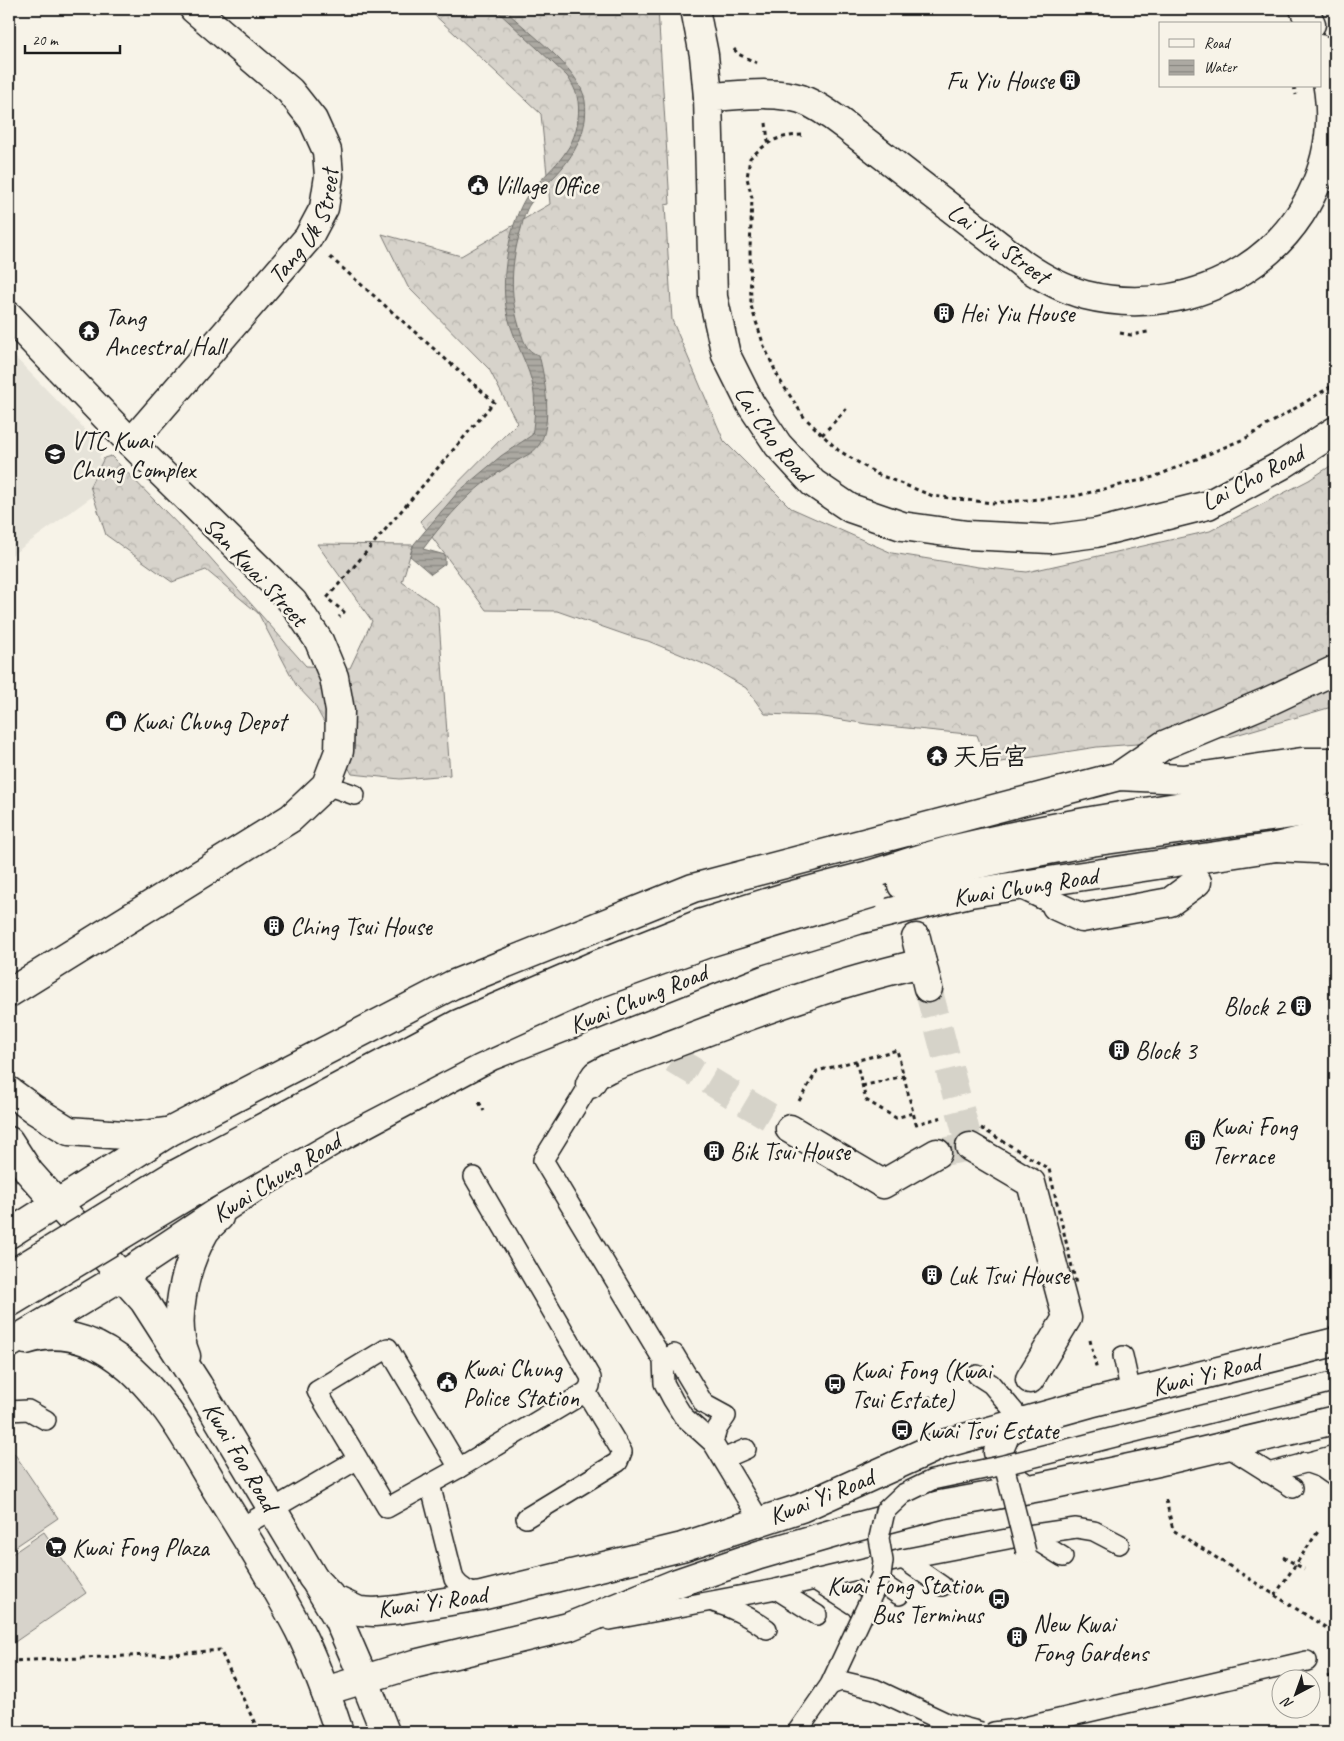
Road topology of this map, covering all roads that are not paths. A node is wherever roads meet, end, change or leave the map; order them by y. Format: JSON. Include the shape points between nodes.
{"nodes":[{"id":1,"x":194,"y":9,"type":"edge"},
{"id":2,"x":695,"y":9,"type":"edge"},
{"id":3,"x":1304,"y":9,"type":"edge"},
{"id":4,"x":1310,"y":22,"type":"edge"},
{"id":5,"x":1322,"y":58,"type":"edge"},
{"id":6,"x":708,"y":97,"type":"junction"},
{"id":7,"x":9,"y":316,"type":"edge"},
{"id":8,"x":1335,"y":431,"type":"edge"},
{"id":9,"x":131,"y":443,"type":"junction"},
{"id":10,"x":1335,"y":670,"type":"edge"},
{"id":11,"x":1335,"y":762,"type":"edge"},
{"id":12,"x":1119,"y":776,"type":"junction"},
{"id":13,"x":1335,"y":777,"type":"edge"},
{"id":14,"x":326,"y":785,"type":"junction"},
{"id":15,"x":355,"y":795,"type":"dead end"},
{"id":16,"x":1335,"y":808,"type":"edge"},
{"id":17,"x":1335,"y":832,"type":"edge"},
{"id":18,"x":1276,"y":847,"type":"junction"},
{"id":19,"x":1335,"y":850,"type":"edge"},
{"id":20,"x":1235,"y":854,"type":"junction"},
{"id":21,"x":1196,"y":882,"type":"joint"},
{"id":22,"x":871,"y":884,"type":"junction"},
{"id":23,"x":1014,"y":886,"type":"junction"},
{"id":24,"x":1056,"y":906,"type":"joint"},
{"id":25,"x":907,"y":907,"type":"junction"},
{"id":26,"x":922,"y":963,"type":"joint"},
{"id":27,"x":9,"y":993,"type":"edge"},
{"id":28,"x":590,"y":1084,"type":"joint"},
{"id":29,"x":9,"y":1091,"type":"edge"},
{"id":30,"x":790,"y":1129,"type":"tunnel mouth"},
{"id":31,"x":171,"y":1131,"type":"junction"},
{"id":32,"x":981,"y":1136,"type":"road end"},
{"id":33,"x":9,"y":1141,"type":"edge"},
{"id":34,"x":937,"y":1153,"type":"tunnel mouth"},
{"id":35,"x":474,"y":1177,"type":"dead end"},
{"id":36,"x":262,"y":1183,"type":"junction"},
{"id":37,"x":58,"y":1204,"type":"junction"},
{"id":38,"x":9,"y":1234,"type":"edge"},
{"id":39,"x":9,"y":1276,"type":"edge"},
{"id":40,"x":122,"y":1276,"type":"junction"},
{"id":41,"x":9,"y":1303,"type":"edge"},
{"id":42,"x":1335,"y":1342,"type":"edge"},
{"id":43,"x":9,"y":1345,"type":"edge"},
{"id":44,"x":1123,"y":1356,"type":"dead end"},
{"id":45,"x":663,"y":1360,"type":"junction"},
{"id":46,"x":978,"y":1375,"type":"dead end"},
{"id":47,"x":1030,"y":1379,"type":"joint"},
{"id":48,"x":1335,"y":1381,"type":"edge"},
{"id":49,"x":198,"y":1385,"type":"junction"},
{"id":50,"x":586,"y":1392,"type":"junction"},
{"id":51,"x":1131,"y":1392,"type":"junction"},
{"id":52,"x":1005,"y":1400,"type":"junction"},
{"id":53,"x":9,"y":1411,"type":"edge"},
{"id":54,"x":46,"y":1420,"type":"dead end"},
{"id":55,"x":1335,"y":1420,"type":"edge"},
{"id":56,"x":1024,"y":1422,"type":"junction"},
{"id":57,"x":713,"y":1443,"type":"junction"},
{"id":58,"x":1228,"y":1447,"type":"junction"},
{"id":59,"x":746,"y":1449,"type":"dead end"},
{"id":60,"x":1335,"y":1455,"type":"edge"},
{"id":61,"x":358,"y":1459,"type":"junction"},
{"id":62,"x":724,"y":1459,"type":"junction"},
{"id":63,"x":1304,"y":1462,"type":"junction"},
{"id":64,"x":1004,"y":1465,"type":"junction"},
{"id":65,"x":459,"y":1468,"type":"junction"},
{"id":66,"x":1268,"y":1473,"type":"junction"},
{"id":67,"x":1335,"y":1476,"type":"edge"},
{"id":68,"x":430,"y":1484,"type":"junction"},
{"id":69,"x":1040,"y":1487,"type":"junction"},
{"id":70,"x":1293,"y":1488,"type":"dead end"},
{"id":71,"x":274,"y":1510,"type":"junction"},
{"id":72,"x":526,"y":1518,"type":"dead end"},
{"id":73,"x":760,"y":1521,"type":"junction"},
{"id":74,"x":240,"y":1528,"type":"junction"},
{"id":75,"x":1027,"y":1543,"type":"junction"},
{"id":76,"x":1118,"y":1544,"type":"dead end"},
{"id":77,"x":1063,"y":1557,"type":"dead end"},
{"id":78,"x":903,"y":1559,"type":"junction"},
{"id":79,"x":859,"y":1568,"type":"junction"},
{"id":80,"x":312,"y":1576,"type":"junction"},
{"id":81,"x":814,"y":1580,"type":"junction"},
{"id":82,"x":942,"y":1586,"type":"dead end"},
{"id":83,"x":776,"y":1589,"type":"junction"},
{"id":84,"x":899,"y":1595,"type":"dead end"},
{"id":85,"x":481,"y":1596,"type":"junction"},
{"id":86,"x":709,"y":1602,"type":"junction"},
{"id":87,"x":866,"y":1613,"type":"dead end"},
{"id":88,"x":817,"y":1615,"type":"dead end"},
{"id":89,"x":568,"y":1627,"type":"junction"},
{"id":90,"x":768,"y":1628,"type":"dead end"},
{"id":91,"x":1307,"y":1661,"type":"dead end"},
{"id":92,"x":364,"y":1679,"type":"junction"},
{"id":93,"x":830,"y":1685,"type":"junction"},
{"id":94,"x":325,"y":1691,"type":"junction"},
{"id":95,"x":339,"y":1732,"type":"edge"},
{"id":96,"x":385,"y":1732,"type":"edge"},
{"id":97,"x":797,"y":1732,"type":"edge"},
{"id":98,"x":980,"y":1732,"type":"edge"},
{"id":99,"x":994,"y":1732,"type":"edge"}],
"edges":[{"from":1,"to":9,"type":"main road","name":"Tang Uk Street","via":[[290,91],[313,120],[327,151],[329,176],[324,208],[308,238]]},
{"from":2,"to":6,"type":"main road","name":"Lai Cho Road"},
{"from":3,"to":4,"type":"main road"},
{"from":5,"to":6,"type":"main road","name":"Lai Yiu Street","via":[[1329,91],[1329,135],[1318,179],[1295,222],[1281,240],[1242,272],[1198,292],[1147,301],[1084,295],[1046,279],[844,125],[800,99],[764,94]]},
{"from":6,"to":8,"type":"main road","name":"Lai Cho Road","via":[[713,297],[726,355],[750,403],[778,445],[813,482],[850,508],[902,526],[967,535],[1050,539],[1096,533],[1208,504],[1282,465]]},
{"from":7,"to":9,"type":"main road","name":"San Kwai Street"},
{"from":9,"to":14,"type":"main road","name":"San Kwai Street","via":[[293,602],[319,640],[334,677],[340,711],[339,751]]},
{"from":10,"to":12,"type":"main road","via":[[1164,745]]},
{"from":11,"to":12,"type":"main road","via":[[1302,762],[1183,779]]},
{"from":12,"to":31,"type":"main road","via":[[693,888],[452,985]]},
{"from":13,"to":22,"type":"main road","name":"Kwai Chung Road","via":[[1311,786],[1085,823],[959,848]]},
{"from":14,"to":15,"type":"lane"},
{"from":14,"to":27,"type":"main road","name":"San Kwai Street","via":[[291,818]]},
{"from":16,"to":22,"type":"main road","name":"Kwai Chung Road","via":[[1091,842]]},
{"from":17,"to":18,"type":"main road","name":"Kwai Chung Road"},
{"from":18,"to":19,"type":"main road"},
{"from":18,"to":20,"type":"main road","name":"Kwai Chung Road"},
{"from":20,"to":21,"type":"lane"},
{"from":20,"to":23,"type":"main road","name":"Kwai Chung Road"},
{"from":21,"to":24,"type":"main road","via":[[1170,902],[1082,918]]},
{"from":22,"to":39,"type":"main road","name":"Kwai Chung Road","bridge":true,"via":[[785,897],[702,923],[458,1024],[174,1175]]},
{"from":22,"to":41,"type":"main road","name":"Kwai Chung Road","bridge":true,"via":[[598,983],[467,1043],[330,1114]]},
{"from":23,"to":24,"type":"lane"},
{"from":23,"to":25,"type":"main road","name":"Kwai Chung Road"},
{"from":25,"to":26,"type":"lane"},
{"from":25,"to":36,"type":"main road","name":"Kwai Chung Road","via":[[756,951],[491,1056],[336,1139]]},
{"from":26,"to":28,"type":"main road","via":[[808,995],[665,1055],[609,1068],[596,1075]]},
{"from":28,"to":45,"type":"lane","via":[[543,1160]]},
{"from":29,"to":31,"type":"main road","via":[[69,1131],[137,1136]]},
{"from":30,"to":34,"type":"main road","via":[[883,1184]]},
{"from":31,"to":37,"type":"main road"},
{"from":32,"to":47,"type":"main road","via":[[1031,1183],[1066,1318]]},
{"from":33,"to":37,"type":"main road","name":"Kwai Foo Road","via":[[29,1172]]},
{"from":35,"to":50,"type":"lane","via":[[591,1378]]},
{"from":36,"to":40,"type":"main road","name":"Kwai Chung Road"},
{"from":36,"to":49,"type":"main road","via":[[223,1213],[203,1234],[183,1287],[179,1318],[182,1348]]},
{"from":37,"to":38,"type":"main road"},
{"from":37,"to":40,"type":"main road","name":"Kwai Foo Road"},
{"from":40,"to":43,"type":"main road","name":"Kwai Chung Road"},
{"from":40,"to":49,"type":"main road","name":"Kwai Foo Road","via":[[144,1301]]},
{"from":42,"to":51,"type":"main road","name":"Kwai Yi Road"},
{"from":43,"to":74,"type":"main road","name":"Kwai Foo Road","via":[[40,1335],[58,1334],[94,1344],[117,1358],[156,1395]]},
{"from":44,"to":51,"type":"lane"},
{"from":45,"to":57,"type":"lane","via":[[664,1383],[678,1408]]},
{"from":45,"to":57,"type":"lane","via":[[674,1354],[704,1404],[726,1416]]},
{"from":46,"to":52,"type":"lane"},
{"from":47,"to":52,"type":"lane"},
{"from":48,"to":64,"type":"lane","bridge":true},
{"from":49,"to":71,"type":"main road","name":"Kwai Foo Road"},
{"from":50,"to":65,"type":"lane"},
{"from":50,"to":72,"type":"lane","via":[[622,1452],[618,1462]]},
{"from":51,"to":56,"type":"main road","name":"Kwai Yi Road"},
{"from":52,"to":56,"type":"lane"},
{"from":53,"to":54,"type":"lane","via":[[28,1410]]},
{"from":55,"to":58,"type":"main road","name":"Kwai Yi Road"},
{"from":56,"to":69,"type":"main road","via":[[1006,1433],[998,1452],[1003,1472],[1019,1485]]},
{"from":56,"to":73,"type":"main road","name":"Kwai Yi Road","via":[[943,1444],[810,1504]]},
{"from":57,"to":62,"type":"lane"},
{"from":58,"to":66,"type":"lane"},
{"from":58,"to":69,"type":"main road","name":"Kwai Yi Road"},
{"from":59,"to":62,"type":"lane"},
{"from":60,"to":63,"type":"lane"},
{"from":61,"to":65,"type":"lane","via":[[317,1391],[388,1348]]},
{"from":61,"to":68,"type":"lane","via":[[387,1508]]},
{"from":61,"to":71,"type":"lane"},
{"from":62,"to":73,"type":"lane"},
{"from":63,"to":66,"type":"lane"},
{"from":63,"to":67,"type":"lane"},
{"from":64,"to":75,"type":"lane","bridge":true},
{"from":64,"to":93,"type":"lane","bridge":true,"via":[[932,1480],[903,1494],[885,1511],[879,1538],[883,1561],[881,1576]]},
{"from":65,"to":68,"type":"lane"},
{"from":66,"to":70,"type":"lane"},
{"from":68,"to":85,"type":"lane","via":[[454,1579],[464,1589]]},
{"from":69,"to":89,"type":"main road","name":"Kwai Yi Road","via":[[940,1505],[759,1554]]},
{"from":71,"to":74,"type":"lane"},
{"from":71,"to":80,"type":"main road","name":"Kwai Foo Road"},
{"from":73,"to":85,"type":"main road","name":"Kwai Yi Road","via":[[682,1547]]},
{"from":74,"to":94,"type":"main road","name":"Kwai Foo Road","via":[[299,1630]]},
{"from":75,"to":76,"type":"lane","via":[[1076,1528],[1094,1531]]},
{"from":75,"to":77,"type":"lane"},
{"from":75,"to":78,"type":"lane"},
{"from":78,"to":79,"type":"lane"},
{"from":78,"to":82,"type":"lane"},
{"from":79,"to":81,"type":"lane"},
{"from":79,"to":84,"type":"lane"},
{"from":80,"to":85,"type":"main road","name":"Kwai Yi Road","via":[[334,1599],[359,1611],[396,1610]]},
{"from":80,"to":92,"type":"main road","name":"Kwai Foo Road","via":[[338,1619]]},
{"from":81,"to":83,"type":"lane"},
{"from":81,"to":87,"type":"lane"},
{"from":83,"to":86,"type":"lane"},
{"from":83,"to":88,"type":"lane"},
{"from":86,"to":89,"type":"lane"},
{"from":86,"to":90,"type":"lane","via":[[730,1607]]},
{"from":89,"to":92,"type":"main road","name":"Kwai Yi Road"},
{"from":91,"to":99,"type":"lane"},
{"from":92,"to":94,"type":"main road","name":"Kwai Yi Road"},
{"from":92,"to":96,"type":"main road","name":"Kwai Foo Road"},
{"from":93,"to":97,"type":"lane","bridge":true},
{"from":93,"to":98,"type":"lane","bridge":true,"via":[[841,1681],[875,1689],[946,1723]]},
{"from":94,"to":95,"type":"main road","name":"Kwai Foo Road"}]}
